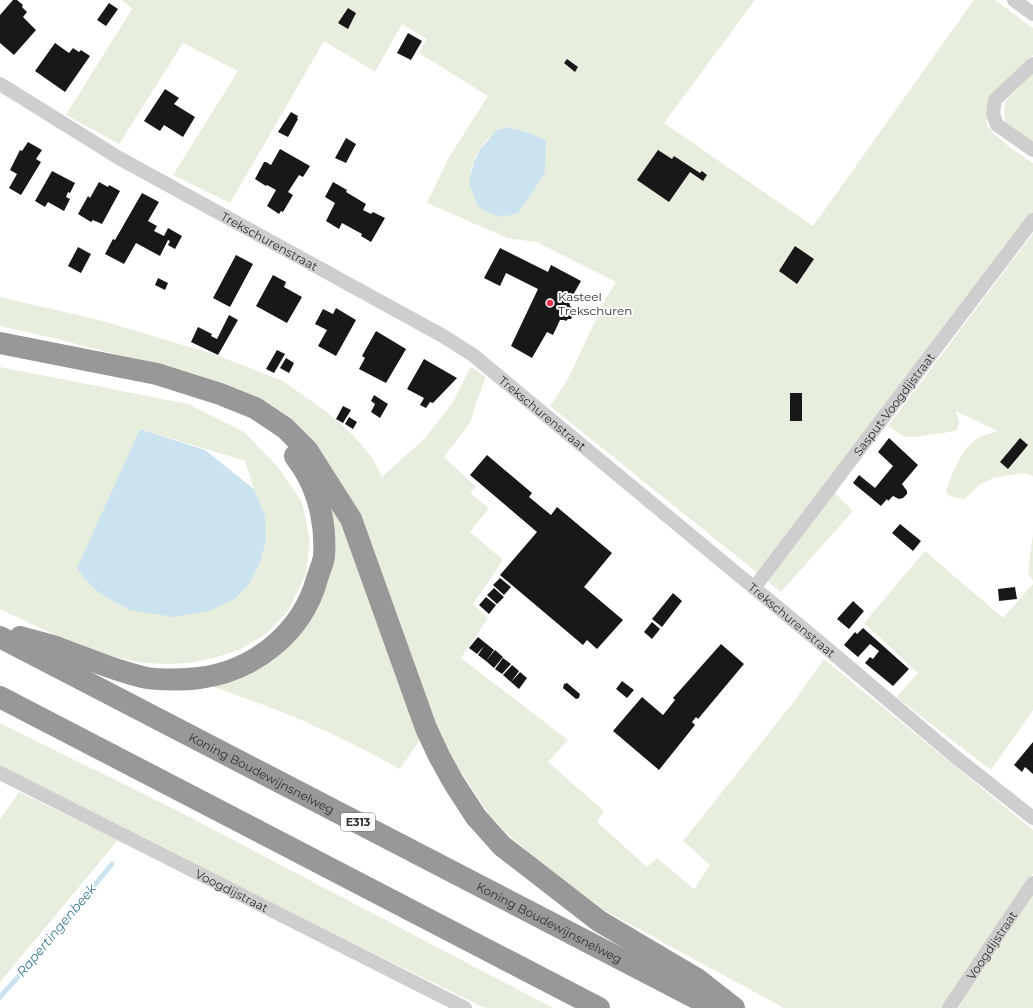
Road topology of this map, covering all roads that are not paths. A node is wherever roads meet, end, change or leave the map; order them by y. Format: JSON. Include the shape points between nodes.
{"nodes":[{"id":1,"x":1014,"y":0,"type":"edge"},
{"id":2,"x":1033,"y":14,"type":"edge"},
{"id":3,"x":1033,"y":64,"type":"edge"},
{"id":4,"x":0,"y":84,"type":"edge"},
{"id":5,"x":1033,"y":150,"type":"edge"},
{"id":6,"x":1033,"y":220,"type":"edge"},
{"id":7,"x":0,"y":343,"type":"edge"},
{"id":8,"x":220,"y":394,"type":"junction"},
{"id":9,"x":754,"y":588,"type":"junction"},
{"id":10,"x":0,"y":632,"type":"edge"},
{"id":11,"x":0,"y":637,"type":"edge"},
{"id":12,"x":0,"y":697,"type":"edge"},
{"id":13,"x":0,"y":773,"type":"edge"},
{"id":14,"x":1033,"y":818,"type":"edge"},
{"id":15,"x":1033,"y":883,"type":"edge"},
{"id":16,"x":465,"y":1008,"type":"edge"},
{"id":17,"x":600,"y":1008,"type":"edge"},
{"id":18,"x":715,"y":1008,"type":"edge"},
{"id":19,"x":734,"y":1008,"type":"edge"},
{"id":20,"x":949,"y":1008,"type":"edge"}],
"edges":[{"from":1,"to":2,"type":"street"},
{"from":3,"to":5,"type":"street","via":[[995,100],[993,114],[997,125]]},
{"from":4,"to":9,"type":"street","name":"Trekschurenstraat","via":[[119,158],[443,336],[473,355]]},
{"from":6,"to":9,"type":"street","name":"Sasput-Voogdijstraat"},
{"from":7,"to":8,"type":"highway","via":[[157,374]]},
{"from":8,"to":10,"type":"highway","via":[[261,424],[292,453],[305,471],[317,498],[323,523],[324,557],[314,593],[297,622],[274,646],[252,661],[228,672],[198,678],[148,678],[94,662],[59,648]]},
{"from":8,"to":19,"type":"highway","via":[[254,408],[285,428],[307,450],[351,519],[426,728],[454,784],[476,817],[502,846],[599,921],[697,978]]},
{"from":9,"to":14,"type":"street","name":"Trekschurenstraat","via":[[958,759]]},
{"from":11,"to":18,"type":"highway","name":"Koning Boudewijnsnelweg","number":"E313"},
{"from":12,"to":17,"type":"highway"},
{"from":13,"to":16,"type":"street","name":"Voogdijstraat"},
{"from":15,"to":20,"type":"street","name":"Voogdijstraat"}]}
